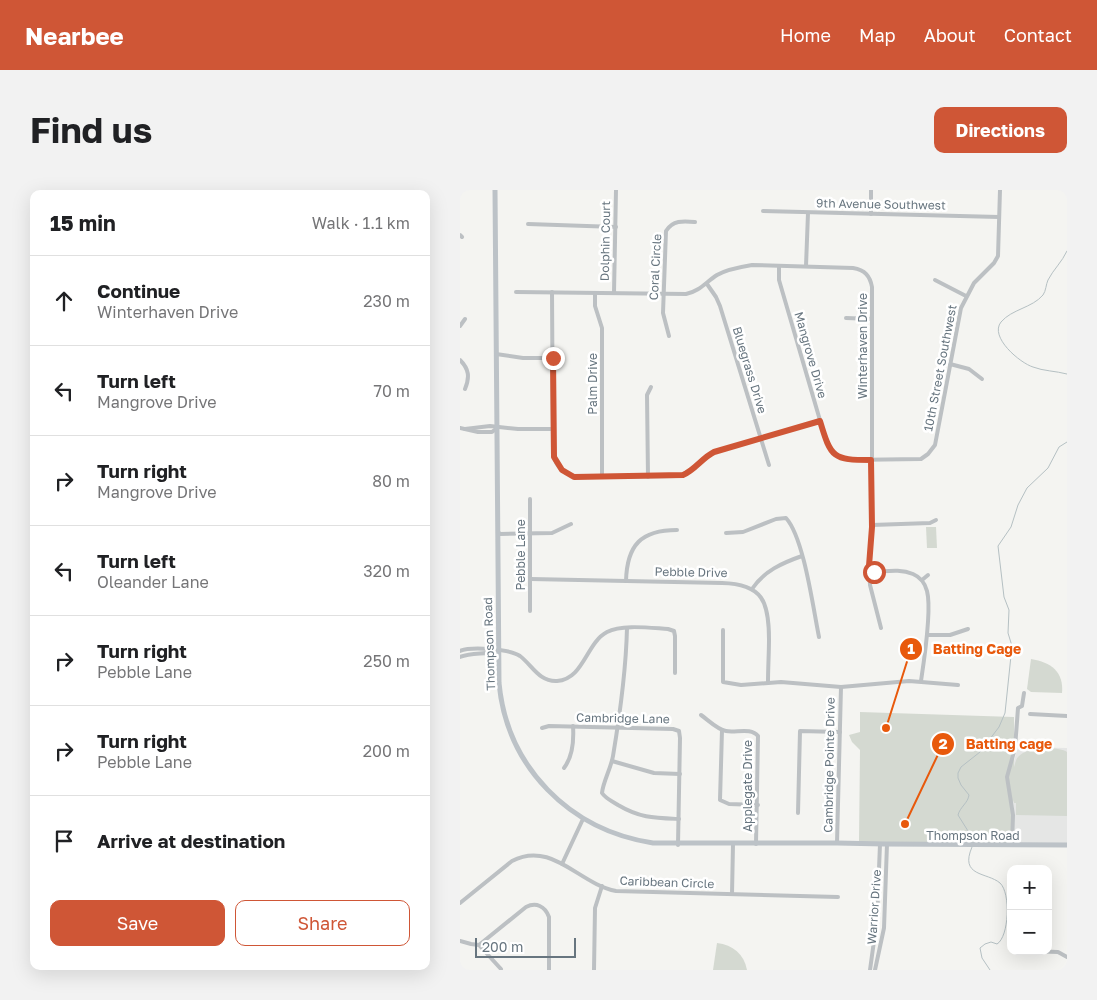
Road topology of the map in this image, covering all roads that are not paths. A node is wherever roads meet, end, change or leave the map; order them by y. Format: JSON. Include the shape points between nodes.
{"nodes":[{"id":1,"x":495,"y":190,"type":"edge"},
{"id":2,"x":616,"y":190,"type":"edge"},
{"id":3,"x":871,"y":190,"type":"edge"},
{"id":4,"x":1000,"y":190,"type":"edge"},
{"id":5,"x":763,"y":211,"type":"dead end"},
{"id":6,"x":808,"y":212,"type":"junction"},
{"id":7,"x":871,"y":214,"type":"junction"},
{"id":8,"x":999,"y":217,"type":"junction"},
{"id":9,"x":694,"y":222,"type":"dead end"},
{"id":10,"x":528,"y":224,"type":"dead end"},
{"id":11,"x":616,"y":227,"type":"junction"},
{"id":12,"x":778,"y":266,"type":"junction"},
{"id":13,"x":806,"y":266,"type":"junction"},
{"id":14,"x":935,"y":280,"type":"dead end"},
{"id":15,"x":707,"y":284,"type":"junction"},
{"id":16,"x":516,"y":292,"type":"dead end"},
{"id":17,"x":552,"y":292,"type":"junction"},
{"id":18,"x":595,"y":293,"type":"junction"},
{"id":19,"x":614,"y":293,"type":"junction"},
{"id":20,"x":663,"y":294,"type":"junction"},
{"id":21,"x":966,"y":296,"type":"junction"},
{"id":22,"x":846,"y":318,"type":"dead end"},
{"id":23,"x":872,"y":319,"type":"junction"},
{"id":24,"x":465,"y":320,"type":"dead end"},
{"id":25,"x":460,"y":326,"type":"edge"},
{"id":26,"x":669,"y":336,"type":"dead end"},
{"id":27,"x":496,"y":354,"type":"junction"},
{"id":28,"x":553,"y":358,"type":"junction"},
{"id":29,"x":460,"y":360,"type":"edge"},
{"id":30,"x":950,"y":364,"type":"junction"},
{"id":31,"x":982,"y":379,"type":"dead end"},
{"id":32,"x":651,"y":387,"type":"dead end"},
{"id":33,"x":465,"y":389,"type":"dead end"},
{"id":34,"x":820,"y":421,"type":"junction"},
{"id":35,"x":460,"y":428,"type":"edge"},
{"id":36,"x":497,"y":428,"type":"junction"},
{"id":37,"x":552,"y":429,"type":"junction"},
{"id":38,"x":760,"y":439,"type":"junction"},
{"id":39,"x":935,"y":442,"type":"joint"},
{"id":40,"x":871,"y":460,"type":"junction"},
{"id":41,"x":768,"y":465,"type":"dead end"},
{"id":42,"x":648,"y":476,"type":"junction"},
{"id":43,"x":602,"y":477,"type":"junction"},
{"id":44,"x":530,"y":499,"type":"dead end"},
{"id":45,"x":936,"y":520,"type":"dead end"},
{"id":46,"x":570,"y":524,"type":"dead end"},
{"id":47,"x":872,"y":524,"type":"junction"},
{"id":48,"x":497,"y":530,"type":"junction"},
{"id":49,"x":677,"y":530,"type":"dead end"},
{"id":50,"x":726,"y":533,"type":"dead end"},
{"id":51,"x":531,"y":534,"type":"junction"},
{"id":52,"x":802,"y":556,"type":"junction"},
{"id":53,"x":870,"y":572,"type":"junction"},
{"id":54,"x":928,"y":575,"type":"dead end"},
{"id":55,"x":531,"y":579,"type":"junction"},
{"id":56,"x":922,"y":580,"type":"junction"},
{"id":57,"x":626,"y":581,"type":"junction"},
{"id":58,"x":752,"y":589,"type":"junction"},
{"id":59,"x":530,"y":611,"type":"dead end"},
{"id":60,"x":628,"y":628,"type":"junction"},
{"id":61,"x":881,"y":628,"type":"dead end"},
{"id":62,"x":968,"y":629,"type":"dead end"},
{"id":63,"x":723,"y":630,"type":"dead end"},
{"id":64,"x":927,"y":635,"type":"junction"},
{"id":65,"x":819,"y":636,"type":"dead end"},
{"id":66,"x":460,"y":651,"type":"edge"},
{"id":67,"x":498,"y":651,"type":"junction"},
{"id":68,"x":460,"y":657,"type":"edge"},
{"id":69,"x":675,"y":673,"type":"dead end"},
{"id":70,"x":921,"y":681,"type":"junction"},
{"id":71,"x":768,"y":682,"type":"junction"},
{"id":72,"x":958,"y":685,"type":"dead end"},
{"id":73,"x":841,"y":687,"type":"junction"},
{"id":74,"x":1024,"y":693,"type":"dead end"},
{"id":75,"x":1030,"y":714,"type":"dead end"},
{"id":76,"x":701,"y":715,"type":"dead end"},
{"id":77,"x":1067,"y":716,"type":"edge"},
{"id":78,"x":574,"y":726,"type":"junction"},
{"id":79,"x":618,"y":727,"type":"junction"},
{"id":80,"x":542,"y":728,"type":"dead end"},
{"id":81,"x":722,"y":730,"type":"junction"},
{"id":82,"x":840,"y":732,"type":"junction"},
{"id":83,"x":612,"y":761,"type":"junction"},
{"id":84,"x":564,"y":768,"type":"dead end"},
{"id":85,"x":680,"y":774,"type":"junction"},
{"id":86,"x":758,"y":805,"type":"junction"},
{"id":87,"x":798,"y":813,"type":"dead end"},
{"id":88,"x":584,"y":819,"type":"junction"},
{"id":89,"x":679,"y":819,"type":"junction"},
{"id":90,"x":837,"y":843,"type":"junction"},
{"id":91,"x":733,"y":844,"type":"junction"},
{"id":92,"x":756,"y":844,"type":"junction"},
{"id":93,"x":880,"y":844,"type":"junction"},
{"id":94,"x":887,"y":844,"type":"junction"},
{"id":95,"x":678,"y":845,"type":"junction"},
{"id":96,"x":1012,"y":845,"type":"junction"},
{"id":97,"x":1067,"y":845,"type":"edge"},
{"id":98,"x":562,"y":864,"type":"junction"},
{"id":99,"x":602,"y":886,"type":"junction"},
{"id":100,"x":732,"y":894,"type":"junction"},
{"id":101,"x":838,"y":897,"type":"dead end"},
{"id":102,"x":460,"y":904,"type":"edge"},
{"id":103,"x":460,"y":941,"type":"edge"},
{"id":104,"x":479,"y":945,"type":"junction"},
{"id":105,"x":1052,"y":952,"type":"edge"},
{"id":106,"x":1058,"y":952,"type":"junction"},
{"id":107,"x":1067,"y":952,"type":"edge"},
{"id":108,"x":1067,"y":957,"type":"edge"},
{"id":109,"x":500,"y":969,"type":"edge"},
{"id":110,"x":549,"y":970,"type":"edge"},
{"id":111,"x":594,"y":970,"type":"edge"},
{"id":112,"x":870,"y":970,"type":"edge"},
{"id":113,"x":875,"y":970,"type":"edge"}],
"edges":[{"from":1,"to":27,"type":"street","name":"Thompson Road"},
{"from":2,"to":11,"type":"street","name":"Dolphin Court"},
{"from":3,"to":7,"type":"street"},
{"from":4,"to":8,"type":"street","name":"10th Street Southwest"},
{"from":5,"to":6,"type":"street","name":"9th Avenue Southwest"},
{"from":6,"to":7,"type":"street","name":"9th Avenue Southwest"},
{"from":6,"to":13,"type":"street"},
{"from":7,"to":8,"type":"street","name":"9th Avenue Southwest"},
{"from":8,"to":21,"type":"street","name":"10th Street Southwest","via":[[997,258]]},
{"from":9,"to":20,"type":"street","name":"Coral Circle","via":[[676,222],[666,231]]},
{"from":10,"to":11,"type":"street"},
{"from":11,"to":19,"type":"street","name":"Dolphin Court"},
{"from":12,"to":13,"type":"street","name":"Winterhaven Drive"},
{"from":12,"to":15,"type":"street","name":"Winterhaven Drive","via":[[737,268],[720,274]]},
{"from":12,"to":34,"type":"street","name":"Mangrove Drive","via":[[779,280]]},
{"from":13,"to":23,"type":"street","name":"Winterhaven Drive","via":[[854,268],[865,272],[872,287]]},
{"from":14,"to":21,"type":"street"},
{"from":15,"to":20,"type":"street","name":"Winterhaven Drive","via":[[690,293]]},
{"from":15,"to":38,"type":"street","name":"Bluegrass Drive","via":[[720,306]]},
{"from":16,"to":17,"type":"street","name":"Winterhaven Drive"},
{"from":17,"to":18,"type":"street","name":"Winterhaven Drive"},
{"from":17,"to":28,"type":"street"},
{"from":18,"to":19,"type":"street","name":"Winterhaven Drive"},
{"from":18,"to":43,"type":"street","name":"Palm Drive","via":[[602,328]]},
{"from":19,"to":20,"type":"street","name":"Winterhaven Drive"},
{"from":20,"to":26,"type":"street","name":"Coral Circle","via":[[664,321]]},
{"from":21,"to":30,"type":"street","name":"10th Street Southwest","via":[[959,314]]},
{"from":22,"to":23,"type":"street"},
{"from":23,"to":40,"type":"street","name":"Winterhaven Drive"},
{"from":24,"to":25,"type":"street"},
{"from":27,"to":28,"type":"street"},
{"from":27,"to":36,"type":"street","name":"Thompson Road"},
{"from":28,"to":37,"type":"street"},
{"from":29,"to":33,"type":"street","via":[[469,378]]},
{"from":30,"to":31,"type":"street","via":[[969,369]]},
{"from":30,"to":39,"type":"street","name":"10th Street Southwest"},
{"from":32,"to":42,"type":"street","via":[[647,394]]},
{"from":34,"to":38,"type":"street"},
{"from":34,"to":40,"type":"street","name":"Mangrove Drive","via":[[828,446],[836,456],[845,460]]},
{"from":35,"to":36,"type":"street","via":[[478,432],[492,432]]},
{"from":36,"to":37,"type":"street"},
{"from":36,"to":48,"type":"street","name":"Thompson Road"},
{"from":37,"to":43,"type":"street","via":[[554,457],[562,470],[574,477]]},
{"from":38,"to":41,"type":"street","name":"Bluegrass Drive"},
{"from":38,"to":42,"type":"street","via":[[714,452],[683,475]]},
{"from":39,"to":40,"type":"street","name":"Mangrove Drive","via":[[932,450],[921,459]]},
{"from":40,"to":47,"type":"street","name":"Winterhaven Drive"},
{"from":42,"to":43,"type":"street"},
{"from":44,"to":51,"type":"street","name":"Pebble Lane"},
{"from":45,"to":47,"type":"street","via":[[930,523]]},
{"from":46,"to":51,"type":"street","via":[[554,533]]},
{"from":47,"to":53,"type":"street","name":"Winterhaven Drive"},
{"from":48,"to":51,"type":"street","via":[[500,534]]},
{"from":48,"to":67,"type":"street","name":"Thompson Road"},
{"from":49,"to":57,"type":"street","via":[[656,531],[637,543],[628,559]]},
{"from":50,"to":52,"type":"street","via":[[743,532],[786,518]]},
{"from":51,"to":55,"type":"street","name":"Pebble Lane"},
{"from":52,"to":58,"type":"street","via":[[771,570]]},
{"from":52,"to":65,"type":"street"},
{"from":53,"to":56,"type":"street","via":[[905,572]]},
{"from":53,"to":61,"type":"street","name":"Winterhaven Drive","via":[[870,585]]},
{"from":54,"to":56,"type":"street"},
{"from":55,"to":57,"type":"street","name":"Pebble Drive"},
{"from":55,"to":59,"type":"street","name":"Pebble Lane"},
{"from":56,"to":64,"type":"street","via":[[928,596]]},
{"from":57,"to":58,"type":"street","name":"Pebble Drive","via":[[732,583]]},
{"from":58,"to":71,"type":"street","via":[[763,600],[768,613]]},
{"from":60,"to":67,"type":"street","via":[[616,628],[603,635],[574,674],[560,680],[545,678],[515,654]]},
{"from":60,"to":69,"type":"street","via":[[674,631]]},
{"from":60,"to":79,"type":"street"},
{"from":62,"to":64,"type":"street","via":[[950,635]]},
{"from":63,"to":71,"type":"street","via":[[723,682],[741,685]]},
{"from":64,"to":70,"type":"street"},
{"from":66,"to":67,"type":"street","via":[[489,648]]},
{"from":67,"to":68,"type":"street"},
{"from":67,"to":88,"type":"street","name":"Thompson Road","via":[[501,700],[515,743],[544,787]]},
{"from":70,"to":72,"type":"street"},
{"from":70,"to":73,"type":"street"},
{"from":71,"to":73,"type":"street"},
{"from":73,"to":82,"type":"street","name":"Cambridge Pointe Drive"},
{"from":74,"to":96,"type":"street","via":[[1022,706],[1018,708],[1008,772],[1013,815]]},
{"from":75,"to":77,"type":"street"},
{"from":76,"to":81,"type":"street"},
{"from":78,"to":79,"type":"street","name":"Cambridge Lane"},
{"from":78,"to":80,"type":"street","name":"Cambridge Lane"},
{"from":78,"to":84,"type":"street","via":[[572,747]]},
{"from":79,"to":83,"type":"street"},
{"from":79,"to":85,"type":"street","name":"Cambridge Lane","via":[[676,729],[680,732]]},
{"from":81,"to":86,"type":"street","name":"Applegate Drive","via":[[750,731],[758,736]]},
{"from":81,"to":86,"type":"street","via":[[720,800],[729,804]]},
{"from":82,"to":87,"type":"street","via":[[800,731]]},
{"from":82,"to":90,"type":"street","name":"Cambridge Pointe Drive"},
{"from":83,"to":85,"type":"street","via":[[654,772]]},
{"from":83,"to":89,"type":"street","via":[[602,790],[604,796],[639,816]]},
{"from":85,"to":89,"type":"street","name":"Cambridge Lane"},
{"from":86,"to":92,"type":"street","name":"Applegate Drive"},
{"from":88,"to":95,"type":"street","name":"Thompson Road","via":[[630,839]]},
{"from":88,"to":98,"type":"street"},
{"from":89,"to":95,"type":"street","name":"Cambridge Lane"},
{"from":90,"to":92,"type":"street","name":"Thompson Road"},
{"from":90,"to":93,"type":"street","name":"Thompson Road"},
{"from":91,"to":92,"type":"street","name":"Thompson Road"},
{"from":91,"to":95,"type":"street","name":"Thompson Road"},
{"from":91,"to":100,"type":"street"},
{"from":93,"to":94,"type":"street","name":"Thompson Road"},
{"from":93,"to":112,"type":"street","name":"Warrior Drive","via":[[877,919]]},
{"from":94,"to":96,"type":"street","name":"Thompson Road"},
{"from":94,"to":113,"type":"street","name":"Warrior Drive","via":[[885,920]]},
{"from":96,"to":97,"type":"street","name":"Thompson Road"},
{"from":98,"to":99,"type":"street","name":"Caribbean Circle"},
{"from":98,"to":102,"type":"street","name":"Caribbean Circle","via":[[540,855],[520,857],[506,864]]},
{"from":99,"to":100,"type":"street","name":"Caribbean Circle","via":[[626,892]]},
{"from":99,"to":111,"type":"street","via":[[595,908]]},
{"from":100,"to":101,"type":"street","name":"Caribbean Circle"},
{"from":103,"to":104,"type":"street"},
{"from":104,"to":109,"type":"street"},
{"from":104,"to":110,"type":"street","via":[[526,907],[540,906],[549,917]]},
{"from":105,"to":106,"type":"street"},
{"from":106,"to":107,"type":"street"},
{"from":106,"to":108,"type":"street"}]}
